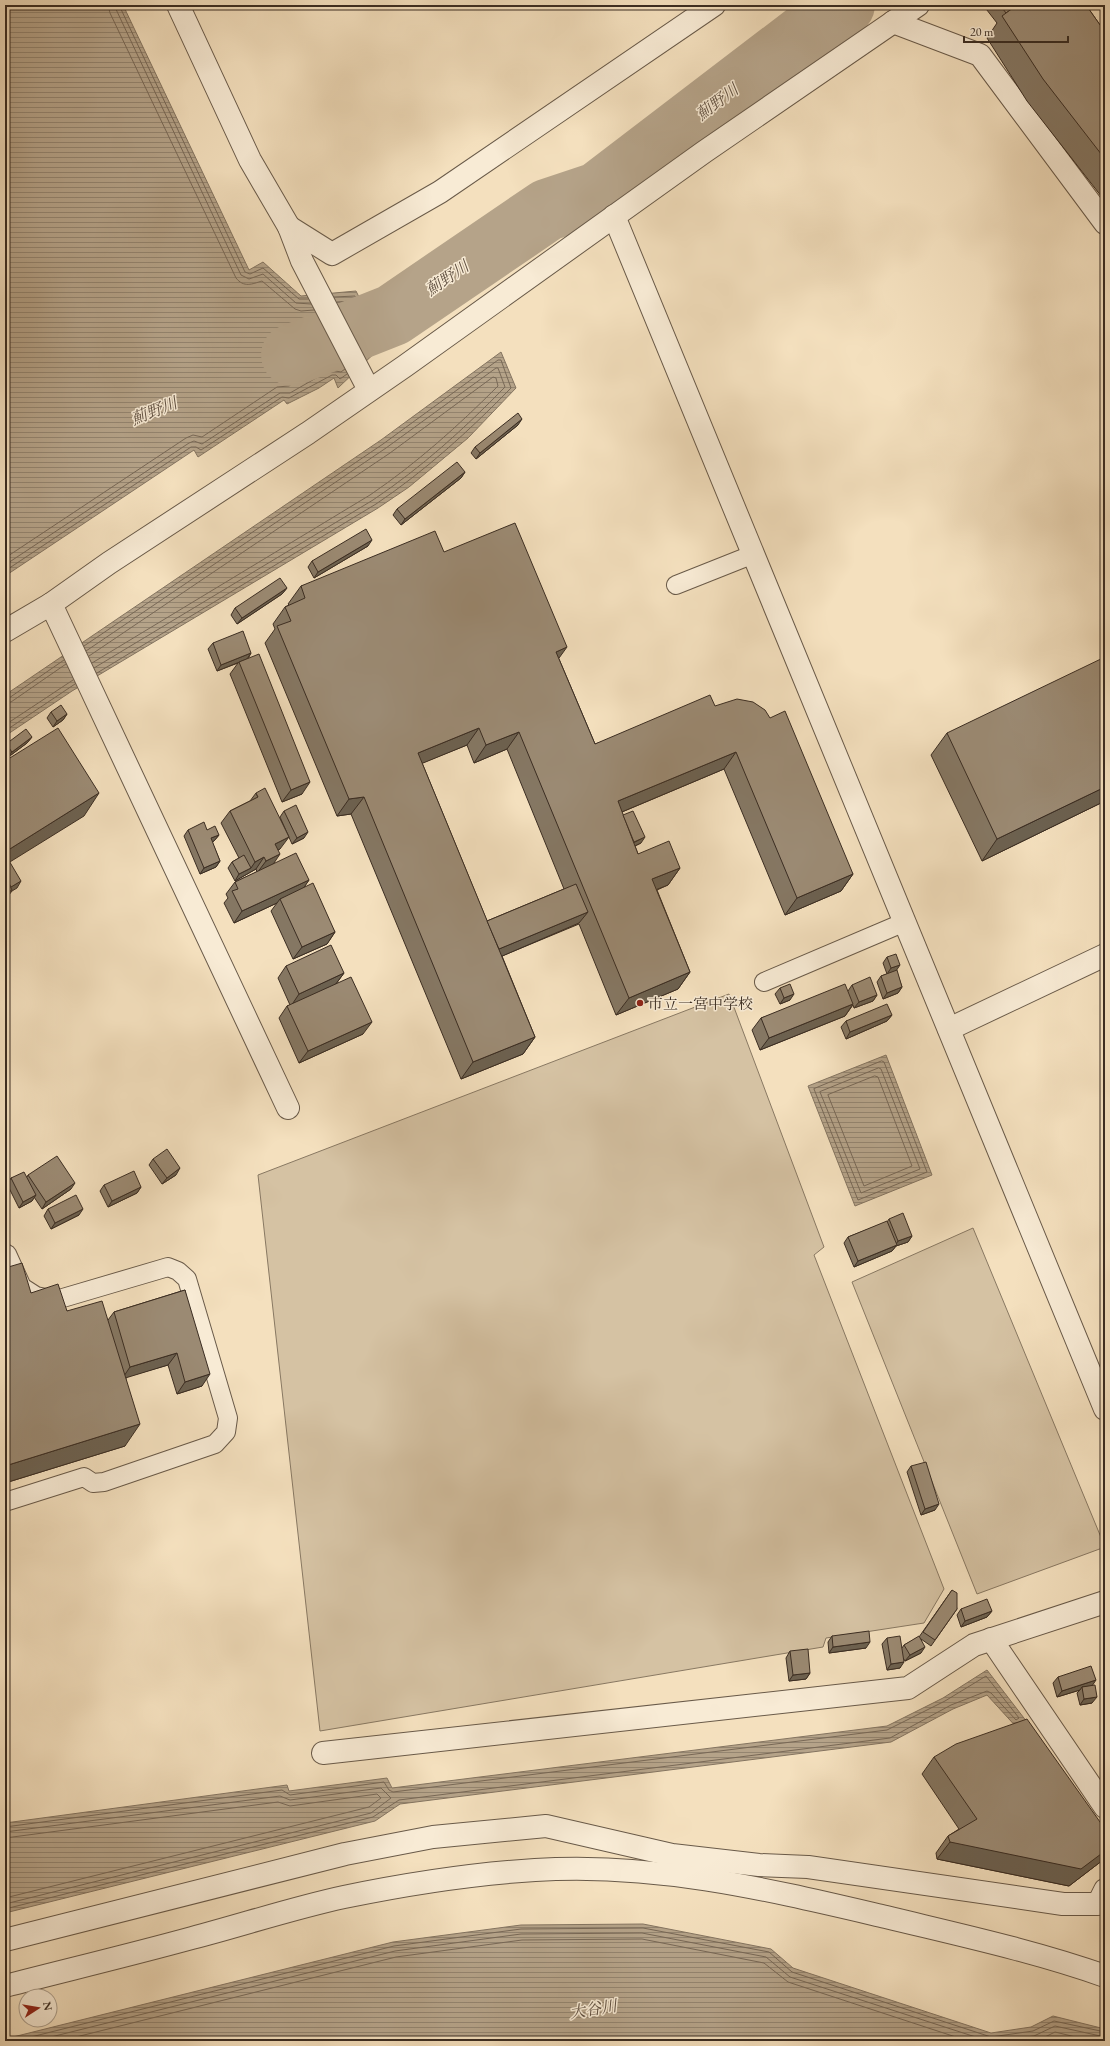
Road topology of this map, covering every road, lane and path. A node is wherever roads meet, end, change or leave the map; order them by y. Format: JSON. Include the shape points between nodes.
{"nodes":[{"id":1,"x":178,"y":5,"type":"edge"},
{"id":2,"x":714,"y":5,"type":"edge"},
{"id":3,"x":918,"y":5,"type":"edge"},
{"id":4,"x":893,"y":22,"type":"junction"},
{"id":5,"x":614,"y":216,"type":"junction"},
{"id":6,"x":1105,"y":223,"type":"edge"},
{"id":7,"x":289,"y":227,"type":"junction"},
{"id":8,"x":369,"y":390,"type":"junction"},
{"id":9,"x":754,"y":554,"type":"junction"},
{"id":10,"x":676,"y":584,"type":"dead end"},
{"id":11,"x":51,"y":604,"type":"junction"},
{"id":12,"x":5,"y":632,"type":"edge"},
{"id":13,"x":905,"y":922,"type":"junction"},
{"id":14,"x":1105,"y":955,"type":"edge"},
{"id":15,"x":764,"y":982,"type":"dead end"},
{"id":16,"x":949,"y":1029,"type":"junction"},
{"id":17,"x":288,"y":1108,"type":"dead end"},
{"id":18,"x":5,"y":1255,"type":"edge"},
{"id":19,"x":1105,"y":1409,"type":"edge"},
{"id":20,"x":5,"y":1502,"type":"edge"},
{"id":21,"x":1105,"y":1602,"type":"edge"},
{"id":22,"x":991,"y":1639,"type":"junction"},
{"id":23,"x":323,"y":1754,"type":"dead end"},
{"id":24,"x":1105,"y":1807,"type":"edge"},
{"id":25,"x":709,"y":1869,"type":"junction"},
{"id":26,"x":1103,"y":1900,"type":"edge"},
{"id":27,"x":5,"y":1940,"type":"edge"},
{"id":28,"x":1105,"y":1976,"type":"edge"},
{"id":29,"x":5,"y":1986,"type":"edge"}],
"edges":[{"from":1,"to":7,"type":"street","via":[[250,160]]},
{"from":2,"to":7,"type":"street","via":[[440,192],[332,254]]},
{"from":3,"to":4,"type":"street"},
{"from":4,"to":5,"type":"street"},
{"from":4,"to":6,"type":"street","via":[[980,55]]},
{"from":5,"to":8,"type":"street"},
{"from":5,"to":9,"type":"street"},
{"from":7,"to":8,"type":"street","via":[[302,261]]},
{"from":8,"to":11,"type":"street"},
{"from":9,"to":10,"type":"lane"},
{"from":9,"to":13,"type":"street"},
{"from":11,"to":12,"type":"street"},
{"from":11,"to":17,"type":"street"},
{"from":13,"to":15,"type":"lane"},
{"from":13,"to":16,"type":"street"},
{"from":14,"to":16,"type":"street"},
{"from":16,"to":19,"type":"street"},
{"from":18,"to":20,"type":"lane","via":[[7,1254],[22,1287],[36,1296],[56,1300],[168,1267],[178,1271],[187,1279],[228,1418],[226,1432],[215,1444],[104,1482],[93,1483],[84,1477]]},
{"from":21,"to":22,"type":"street"},
{"from":22,"to":23,"type":"street","via":[[974,1645],[908,1688]]},
{"from":22,"to":24,"type":"street"},
{"from":25,"to":26,"type":"street","via":[[759,1865],[808,1867],[1063,1904]]},
{"from":25,"to":27,"type":"street","via":[[672,1855],[546,1826],[433,1837],[345,1854]]},
{"from":25,"to":28,"type":"street","via":[[768,1889],[1069,1963]]},
{"from":25,"to":29,"type":"street","via":[[665,1872],[536,1870],[419,1883],[342,1898]]}]}
